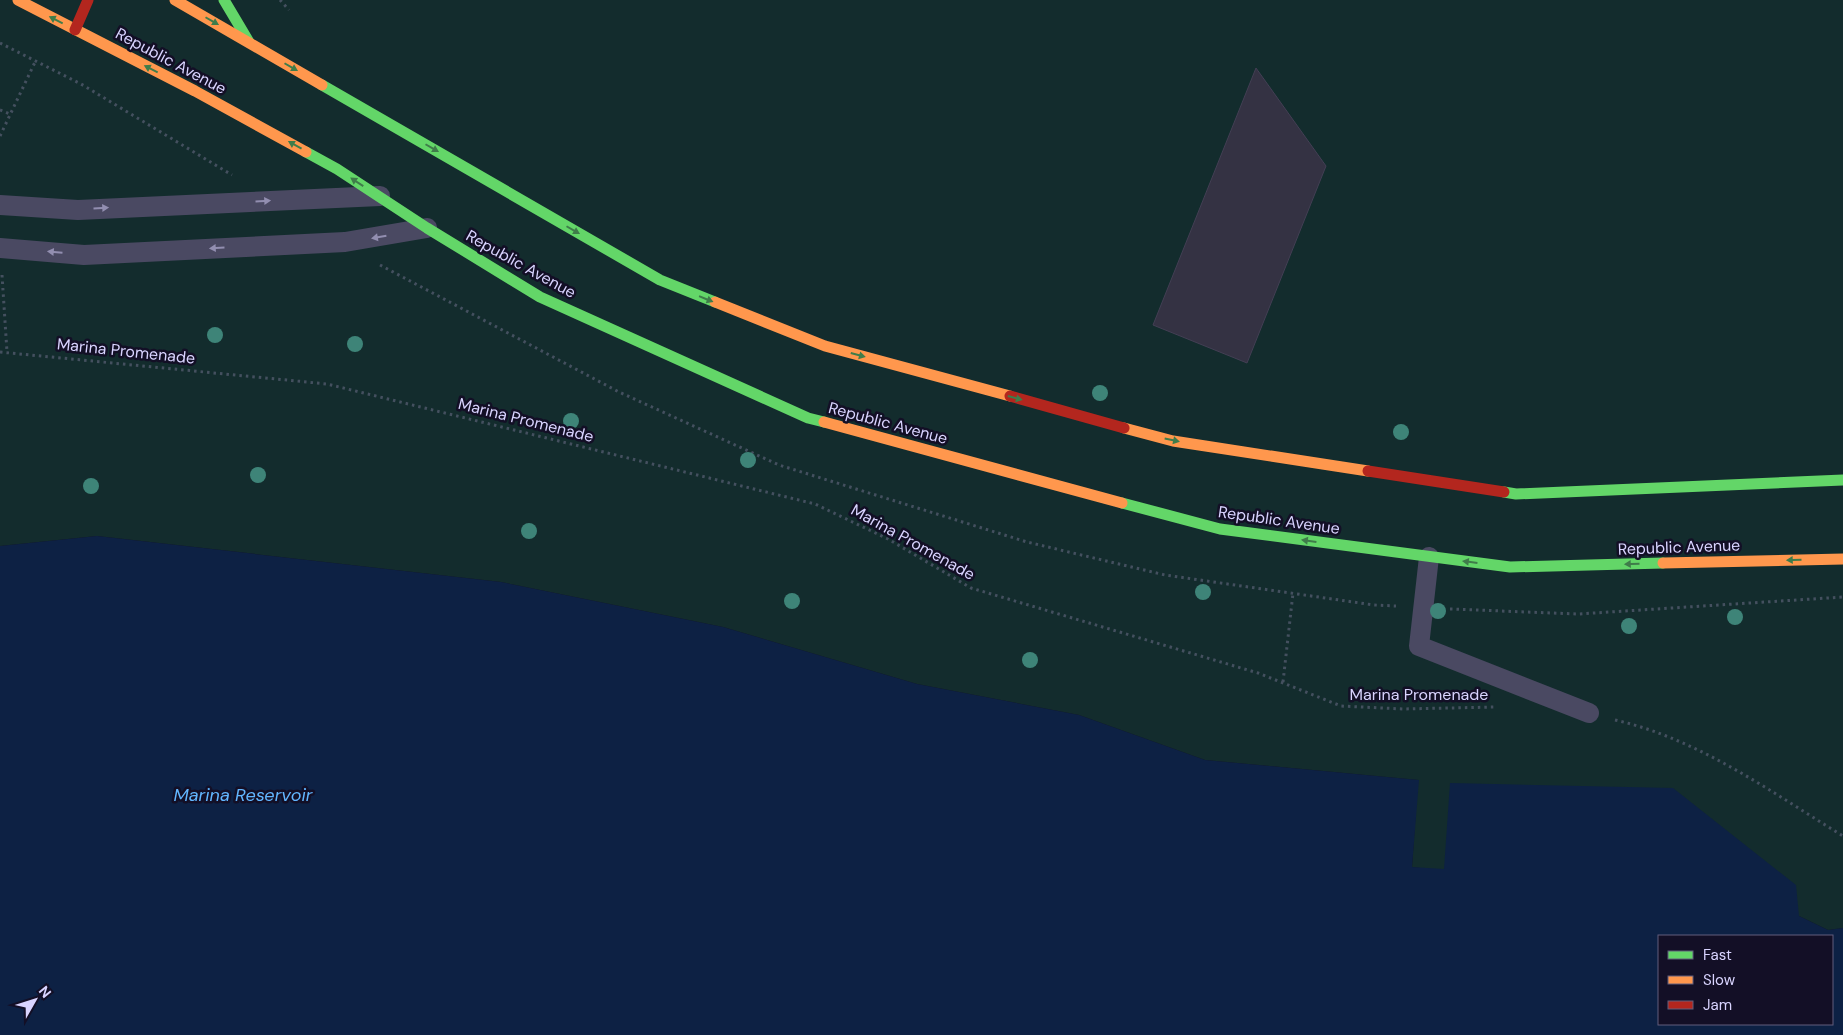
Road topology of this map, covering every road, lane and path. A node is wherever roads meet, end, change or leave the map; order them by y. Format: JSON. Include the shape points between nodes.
{"nodes":[{"id":1,"x":18,"y":0,"type":"edge"},
{"id":2,"x":88,"y":0,"type":"edge"},
{"id":3,"x":175,"y":0,"type":"edge"},
{"id":4,"x":224,"y":0,"type":"edge"},
{"id":5,"x":280,"y":0,"type":"edge"},
{"id":6,"x":38,"y":5,"type":"edge"},
{"id":7,"x":289,"y":10,"type":"dead end"},
{"id":8,"x":75,"y":30,"type":"junction"},
{"id":9,"x":249,"y":43,"type":"junction"},
{"id":10,"x":36,"y":60,"type":"dead end"},
{"id":11,"x":0,"y":110,"type":"edge"},
{"id":12,"x":10,"y":114,"type":"junction"},
{"id":13,"x":0,"y":136,"type":"edge"},
{"id":14,"x":380,"y":196,"type":"junction"},
{"id":15,"x":0,"y":205,"type":"edge"},
{"id":16,"x":427,"y":228,"type":"junction"},
{"id":17,"x":1,"y":257,"type":"edge"},
{"id":18,"x":0,"y":352,"type":"edge"},
{"id":19,"x":7,"y":352,"type":"junction"},
{"id":20,"x":1843,"y":480,"type":"edge"},
{"id":21,"x":1429,"y":557,"type":"junction"},
{"id":22,"x":1843,"y":559,"type":"edge"},
{"id":23,"x":1293,"y":594,"type":"dead end"},
{"id":24,"x":1283,"y":683,"type":"junction"},
{"id":25,"x":1498,"y":706,"type":"dead end"},
{"id":26,"x":1589,"y":714,"type":"joint"},
{"id":27,"x":1843,"y":836,"type":"edge"}],
"edges":[{"from":1,"to":6,"type":"main road","name":"Republic Avenue"},
{"from":2,"to":8,"type":"main road"},
{"from":3,"to":9,"type":"main road","one_way":true},
{"from":4,"to":9,"type":"main road"},
{"from":5,"to":7,"type":"path"},
{"from":8,"to":6,"type":"main road","name":"Republic Avenue","one_way":true},
{"from":14,"to":8,"type":"main road","name":"Republic Avenue","one_way":true,"via":[[195,91]]},
{"from":9,"to":20,"type":"main road","one_way":true,"via":[[660,280],[834,348],[1172,441],[1516,494]]},
{"from":10,"to":12,"type":"path"},
{"from":11,"to":12,"type":"path"},
{"from":12,"to":13,"type":"path"},
{"from":15,"to":14,"type":"lane","one_way":true,"via":[[78,210]]},
{"from":14,"to":16,"type":"main road","name":"Republic Avenue"},
{"from":16,"to":17,"type":"lane","one_way":true,"via":[[345,242]]},
{"from":21,"to":16,"type":"main road","name":"Republic Avenue","one_way":true,"via":[[1220,529],[808,418],[540,297]]},
{"from":17,"to":19,"type":"path"},
{"from":18,"to":19,"type":"path","name":"Marina Promenade"},
{"from":19,"to":24,"type":"path","name":"Marina Promenade","via":[[327,384],[814,504],[888,539],[970,588]]},
{"from":22,"to":21,"type":"main road","name":"Republic Avenue","one_way":true,"via":[[1510,567]]},
{"from":21,"to":26,"type":"lane","via":[[1419,646]]},
{"from":23,"to":24,"type":"path"},
{"from":24,"to":25,"type":"path","name":"Marina Promenade","via":[[1341,706],[1403,709]]},
{"from":26,"to":27,"type":"path","via":[[1635,724],[1703,751]]}]}
